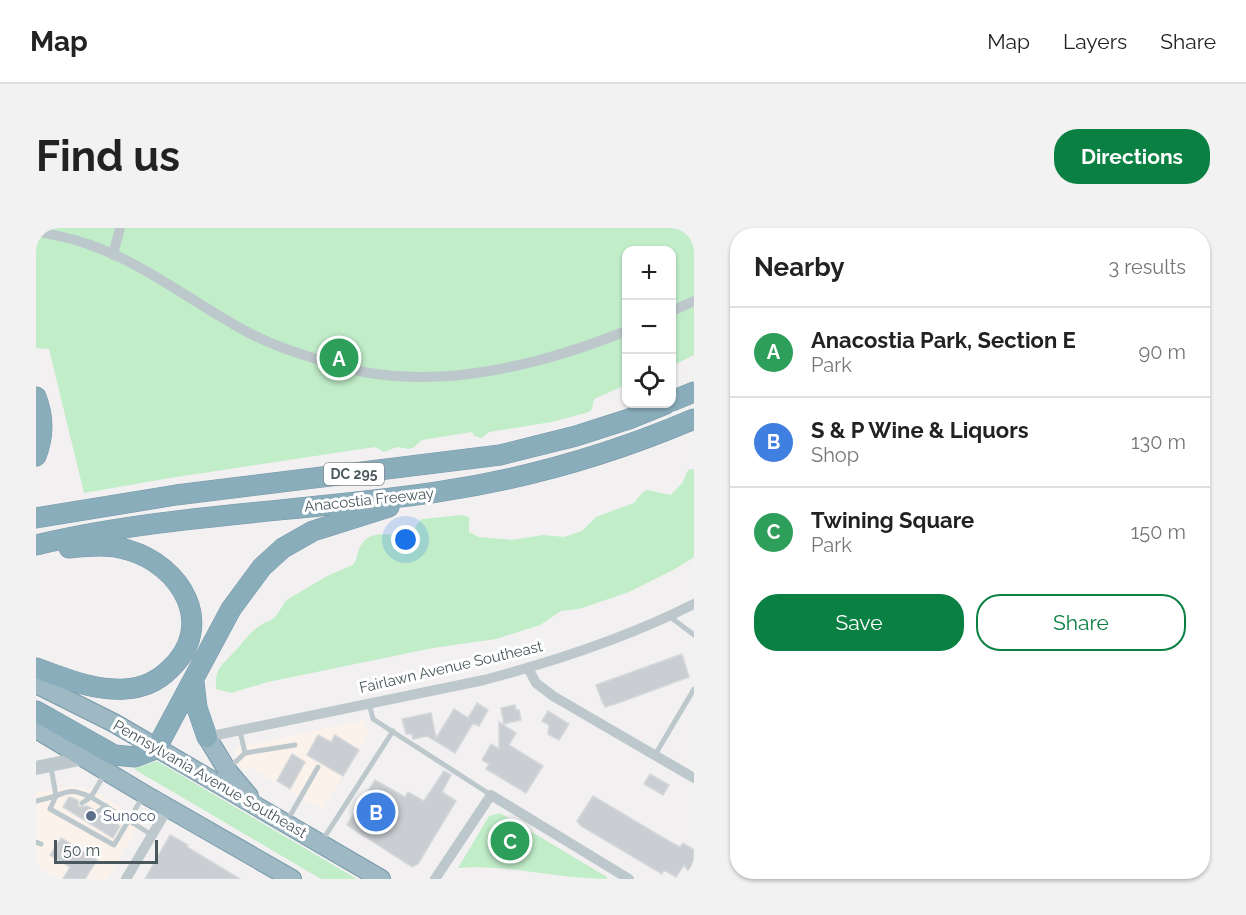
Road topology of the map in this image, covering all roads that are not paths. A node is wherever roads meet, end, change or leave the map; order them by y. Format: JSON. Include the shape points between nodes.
{"nodes":[{"id":1,"x":120,"y":228,"type":"edge"},
{"id":2,"x":36,"y":231,"type":"edge"},
{"id":3,"x":113,"y":255,"type":"junction"},
{"id":4,"x":694,"y":301,"type":"edge"},
{"id":5,"x":676,"y":309,"type":"edge"},
{"id":6,"x":622,"y":333,"type":"edge"},
{"id":7,"x":694,"y":392,"type":"edge"},
{"id":8,"x":36,"y":397,"type":"edge"},
{"id":9,"x":676,"y":399,"type":"edge"},
{"id":10,"x":656,"y":408,"type":"edge"},
{"id":11,"x":694,"y":419,"type":"edge"},
{"id":12,"x":36,"y":456,"type":"edge"},
{"id":13,"x":437,"y":492,"type":"junction"},
{"id":14,"x":36,"y":518,"type":"edge"},
{"id":15,"x":36,"y":545,"type":"edge"},
{"id":16,"x":36,"y":550,"type":"edge"},
{"id":17,"x":694,"y":604,"type":"edge"},
{"id":18,"x":669,"y":616,"type":"junction"},
{"id":19,"x":694,"y":635,"type":"edge"},
{"id":20,"x":36,"y":668,"type":"edge"},
{"id":21,"x":528,"y":668,"type":"junction"},
{"id":22,"x":194,"y":682,"type":"junction"},
{"id":23,"x":36,"y":684,"type":"edge"},
{"id":24,"x":694,"y":689,"type":"edge"},
{"id":25,"x":369,"y":703,"type":"junction"},
{"id":26,"x":36,"y":711,"type":"edge"},
{"id":27,"x":36,"y":729,"type":"edge"},
{"id":28,"x":240,"y":730,"type":"junction"},
{"id":29,"x":393,"y":731,"type":"junction"},
{"id":30,"x":207,"y":737,"type":"junction"},
{"id":31,"x":295,"y":745,"type":"dead end"},
{"id":32,"x":156,"y":749,"type":"junction"},
{"id":33,"x":245,"y":753,"type":"junction"},
{"id":34,"x":655,"y":755,"type":"junction"},
{"id":35,"x":84,"y":758,"type":"junction"},
{"id":36,"x":51,"y":765,"type":"junction"},
{"id":37,"x":318,"y":767,"type":"dead end"},
{"id":38,"x":36,"y":768,"type":"edge"},
{"id":39,"x":227,"y":770,"type":"junction"},
{"id":40,"x":106,"y":771,"type":"junction"},
{"id":41,"x":694,"y":778,"type":"edge"},
{"id":42,"x":144,"y":794,"type":"junction"},
{"id":43,"x":491,"y":795,"type":"junction"},
{"id":44,"x":56,"y":796,"type":"junction"},
{"id":45,"x":91,"y":797,"type":"junction"},
{"id":46,"x":36,"y":801,"type":"edge"},
{"id":47,"x":82,"y":803,"type":"dead end"},
{"id":48,"x":106,"y":806,"type":"junction"},
{"id":49,"x":168,"y":808,"type":"junction"},
{"id":50,"x":264,"y":809,"type":"junction"},
{"id":51,"x":69,"y":811,"type":"dead end"},
{"id":52,"x":97,"y":812,"type":"dead end"},
{"id":53,"x":119,"y":814,"type":"junction"},
{"id":54,"x":62,"y":816,"type":"junction"},
{"id":55,"x":84,"y":820,"type":"dead end"},
{"id":56,"x":111,"y":820,"type":"dead end"},
{"id":57,"x":130,"y":821,"type":"junction"},
{"id":58,"x":286,"y":822,"type":"junction"},
{"id":59,"x":78,"y":825,"type":"junction"},
{"id":60,"x":99,"y":830,"type":"dead end"},
{"id":61,"x":94,"y":834,"type":"junction"},
{"id":62,"x":152,"y":835,"type":"junction"},
{"id":63,"x":321,"y":843,"type":"junction"},
{"id":64,"x":36,"y":875,"type":"edge"},
{"id":65,"x":44,"y":879,"type":"edge"},
{"id":66,"x":126,"y":879,"type":"edge"},
{"id":67,"x":292,"y":879,"type":"edge"},
{"id":68,"x":381,"y":879,"type":"edge"},
{"id":69,"x":435,"y":879,"type":"edge"},
{"id":70,"x":629,"y":879,"type":"edge"}],
"edges":[{"from":1,"to":3,"type":"street"},
{"from":2,"to":3,"type":"street"},
{"from":3,"to":6,"type":"street","via":[[242,330],[282,348],[366,372],[442,376],[483,371],[553,356]]},
{"from":4,"to":5,"type":"street"},
{"from":7,"to":9,"type":"highway"},
{"from":8,"to":12,"type":"highway","via":[[43,427]]},
{"from":10,"to":14,"type":"highway","name":"Anacostia Freeway","number":"DC 295","via":[[576,436],[500,455],[176,495]]},
{"from":11,"to":13,"type":"highway","name":"Anacostia Freeway","number":"DC 295","via":[[607,453]]},
{"from":13,"to":15,"type":"highway","name":"Anacostia Freeway","number":"DC 295","via":[[154,524]]},
{"from":13,"to":22,"type":"highway","via":[[323,527],[283,548],[240,596]]},
{"from":16,"to":20,"type":"highway","via":[[108,547],[142,555],[163,567],[179,584],[192,620],[188,642],[176,663],[160,678],[144,685],[100,688]]},
{"from":17,"to":18,"type":"street","name":"Fairlawn Avenue Southeast"},
{"from":18,"to":19,"type":"lane"},
{"from":18,"to":21,"type":"street","name":"Fairlawn Avenue Southeast","via":[[603,644]]},
{"from":21,"to":25,"type":"street","name":"Fairlawn Avenue Southeast"},
{"from":21,"to":34,"type":"street","via":[[536,683],[553,696]]},
{"from":22,"to":30,"type":"highway","via":[[197,708]]},
{"from":22,"to":32,"type":"highway"},
{"from":23,"to":32,"type":"highway","name":"Pennsylvania Avenue Southeast"},
{"from":24,"to":34,"type":"lane"},
{"from":25,"to":28,"type":"street","name":"Fairlawn Avenue Southeast"},
{"from":25,"to":29,"type":"lane","via":[[373,719]]},
{"from":26,"to":32,"type":"highway","via":[[114,754],[135,757]]},
{"from":27,"to":35,"type":"highway"},
{"from":28,"to":30,"type":"street","name":"Fairlawn Avenue Southeast"},
{"from":28,"to":33,"type":"lane"},
{"from":29,"to":43,"type":"lane"},
{"from":29,"to":63,"type":"lane"},
{"from":30,"to":39,"type":"highway"},
{"from":31,"to":33,"type":"lane"},
{"from":32,"to":50,"type":"highway","name":"Pennsylvania Avenue Southeast"},
{"from":33,"to":39,"type":"lane"},
{"from":34,"to":41,"type":"street"},
{"from":35,"to":36,"type":"street"},
{"from":35,"to":40,"type":"highway"},
{"from":36,"to":38,"type":"street"},
{"from":36,"to":44,"type":"lane"},
{"from":37,"to":58,"type":"lane"},
{"from":39,"to":50,"type":"highway"},
{"from":40,"to":42,"type":"highway"},
{"from":40,"to":45,"type":"lane"},
{"from":42,"to":49,"type":"highway"},
{"from":42,"to":57,"type":"lane"},
{"from":43,"to":69,"type":"street"},
{"from":43,"to":70,"type":"street"},
{"from":44,"to":45,"type":"lane","via":[[73,790]]},
{"from":44,"to":46,"type":"lane"},
{"from":44,"to":54,"type":"lane","via":[[50,809]]},
{"from":45,"to":47,"type":"lane"},
{"from":45,"to":48,"type":"lane"},
{"from":48,"to":52,"type":"lane"},
{"from":48,"to":53,"type":"lane"},
{"from":49,"to":62,"type":"street"},
{"from":49,"to":67,"type":"highway"},
{"from":50,"to":58,"type":"highway","name":"Pennsylvania Avenue Southeast"},
{"from":51,"to":54,"type":"lane"},
{"from":53,"to":56,"type":"lane"},
{"from":53,"to":57,"type":"lane"},
{"from":54,"to":59,"type":"lane"},
{"from":55,"to":59,"type":"lane"},
{"from":57,"to":61,"type":"lane","via":[[114,845]]},
{"from":57,"to":62,"type":"lane"},
{"from":58,"to":63,"type":"highway","name":"Pennsylvania Avenue Southeast"},
{"from":59,"to":61,"type":"lane"},
{"from":60,"to":61,"type":"lane"},
{"from":62,"to":66,"type":"street"},
{"from":63,"to":68,"type":"highway","name":"Pennsylvania Avenue Southeast"},
{"from":64,"to":65,"type":"lane"}]}
